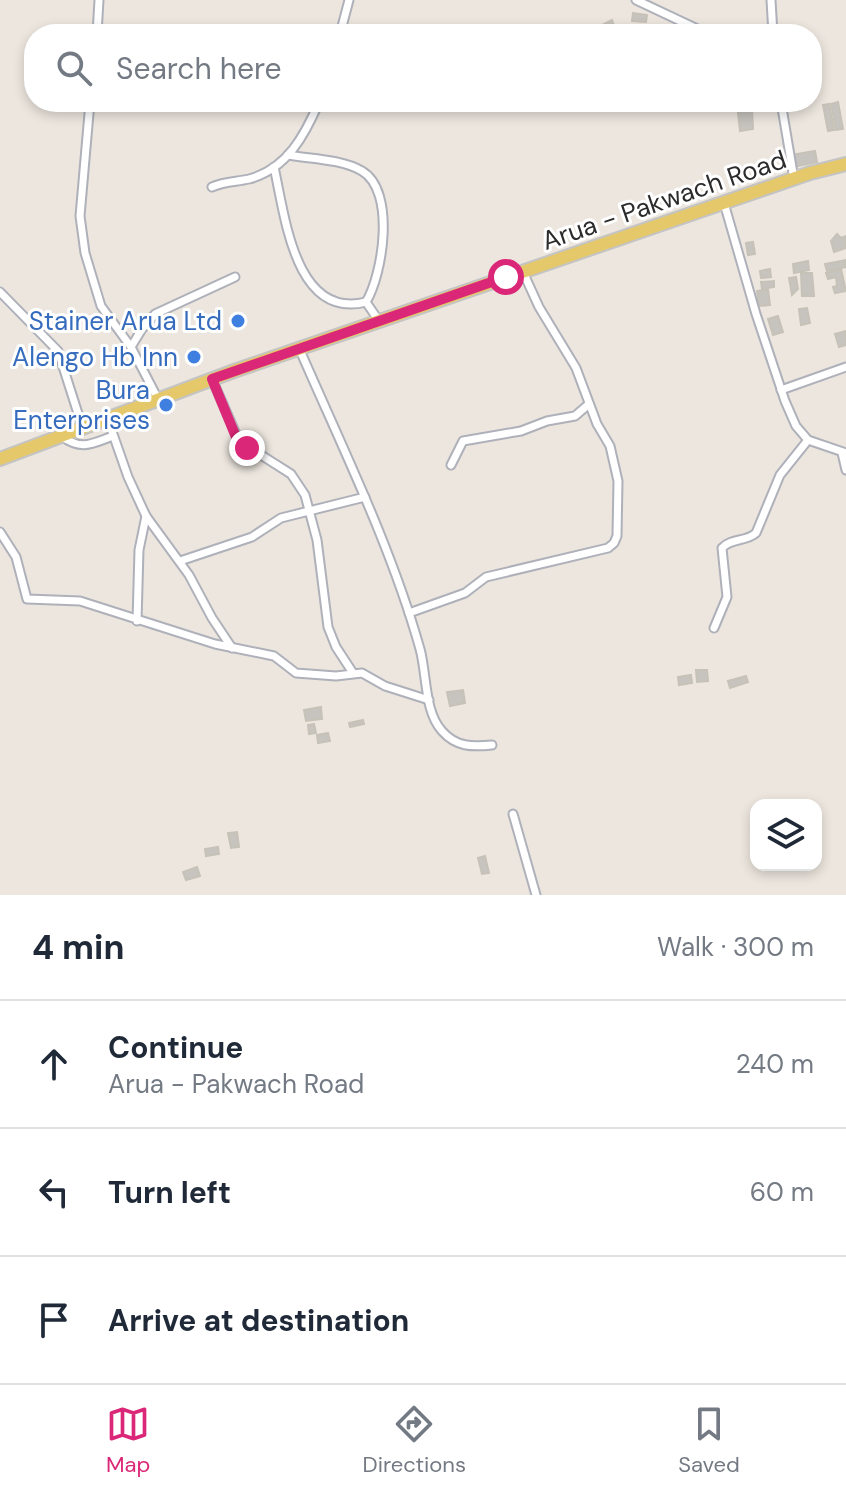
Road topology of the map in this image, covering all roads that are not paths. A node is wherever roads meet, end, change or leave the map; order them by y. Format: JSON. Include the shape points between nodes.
{"nodes":[{"id":1,"x":99,"y":0,"type":"edge"},
{"id":2,"x":349,"y":0,"type":"edge"},
{"id":3,"x":636,"y":0,"type":"edge"},
{"id":4,"x":771,"y":0,"type":"edge"},
{"id":5,"x":98,"y":24,"type":"edge"},
{"id":6,"x":343,"y":24,"type":"edge"},
{"id":7,"x":687,"y":24,"type":"edge"},
{"id":8,"x":772,"y":24,"type":"edge"},
{"id":9,"x":89,"y":112,"type":"edge"},
{"id":10,"x":314,"y":112,"type":"edge"},
{"id":11,"x":783,"y":112,"type":"edge"},
{"id":12,"x":288,"y":155,"type":"junction"},
{"id":13,"x":846,"y":164,"type":"edge"},
{"id":14,"x":274,"y":167,"type":"junction"},
{"id":15,"x":794,"y":179,"type":"junction"},
{"id":16,"x":212,"y":187,"type":"dead end"},
{"id":17,"x":724,"y":203,"type":"junction"},
{"id":18,"x":523,"y":272,"type":"junction"},
{"id":19,"x":235,"y":277,"type":"dead end"},
{"id":20,"x":0,"y":292,"type":"edge"},
{"id":21,"x":366,"y":302,"type":"junction"},
{"id":22,"x":379,"y":321,"type":"junction"},
{"id":23,"x":131,"y":347,"type":"junction"},
{"id":24,"x":299,"y":348,"type":"junction"},
{"id":25,"x":846,"y":367,"type":"edge"},
{"id":26,"x":212,"y":379,"type":"junction"},
{"id":27,"x":781,"y":390,"type":"junction"},
{"id":28,"x":158,"y":399,"type":"junction"},
{"id":29,"x":589,"y":404,"type":"junction"},
{"id":30,"x":107,"y":417,"type":"junction"},
{"id":31,"x":82,"y":426,"type":"junction"},
{"id":32,"x":60,"y":435,"type":"junction"},
{"id":33,"x":113,"y":436,"type":"junction"},
{"id":34,"x":808,"y":440,"type":"junction"},
{"id":35,"x":844,"y":453,"type":"edge"},
{"id":36,"x":0,"y":459,"type":"edge"},
{"id":37,"x":451,"y":465,"type":"dead end"},
{"id":38,"x":846,"y":470,"type":"edge"},
{"id":39,"x":365,"y":497,"type":"junction"},
{"id":40,"x":310,"y":511,"type":"junction"},
{"id":41,"x":146,"y":516,"type":"junction"},
{"id":42,"x":0,"y":532,"type":"edge"},
{"id":43,"x":180,"y":561,"type":"junction"},
{"id":44,"x":409,"y":613,"type":"junction"},
{"id":45,"x":137,"y":621,"type":"junction"},
{"id":46,"x":714,"y":628,"type":"dead end"},
{"id":47,"x":232,"y":648,"type":"junction"},
{"id":48,"x":353,"y":673,"type":"junction"},
{"id":49,"x":429,"y":700,"type":"junction"},
{"id":50,"x":492,"y":745,"type":"dead end"},
{"id":51,"x":513,"y":814,"type":"dead end"},
{"id":52,"x":536,"y":895,"type":"edge"}],
"edges":[{"from":1,"to":5,"type":"street"},
{"from":2,"to":6,"type":"street"},
{"from":3,"to":7,"type":"street"},
{"from":4,"to":8,"type":"street"},
{"from":9,"to":23,"type":"street","via":[[81,231],[101,306]]},
{"from":10,"to":12,"type":"street"},
{"from":11,"to":15,"type":"street"},
{"from":12,"to":14,"type":"street"},
{"from":12,"to":21,"type":"street","via":[[359,170],[373,183],[382,208],[382,251],[376,284]]},
{"from":13,"to":15,"type":"main road","name":"Arua - Pakwach Road"},
{"from":14,"to":16,"type":"street"},
{"from":14,"to":21,"type":"street","via":[[290,236],[310,283],[337,303]]},
{"from":15,"to":17,"type":"main road","name":"Arua - Pakwach Road"},
{"from":17,"to":18,"type":"main road","name":"Arua - Pakwach Road"},
{"from":17,"to":27,"type":"street"},
{"from":18,"to":22,"type":"main road","name":"Arua - Pakwach Road"},
{"from":18,"to":29,"type":"street","via":[[576,368]]},
{"from":19,"to":23,"type":"street","via":[[155,314]]},
{"from":20,"to":31,"type":"street","via":[[58,351]]},
{"from":21,"to":22,"type":"street"},
{"from":22,"to":24,"type":"main road","name":"Arua - Pakwach Road"},
{"from":23,"to":28,"type":"street"},
{"from":24,"to":26,"type":"main road","name":"Arua - Pakwach Road"},
{"from":24,"to":39,"type":"street"},
{"from":25,"to":27,"type":"street"},
{"from":26,"to":28,"type":"main road","name":"Arua - Pakwach Road"},
{"from":26,"to":40,"type":"street","via":[[236,437],[291,474]]},
{"from":27,"to":34,"type":"street"},
{"from":28,"to":30,"type":"main road","name":"Arua - Pakwach Road"},
{"from":29,"to":37,"type":"street","via":[[575,416],[463,441]]},
{"from":29,"to":44,"type":"street","via":[[610,446],[618,481],[613,544],[486,577],[465,593]]},
{"from":30,"to":31,"type":"main road","name":"Arua - Pakwach Road"},
{"from":30,"to":33,"type":"street"},
{"from":31,"to":32,"type":"main road","name":"Arua - Pakwach Road"},
{"from":32,"to":33,"type":"street","via":[[76,446]]},
{"from":32,"to":36,"type":"main road","name":"Arua - Pakwach Road"},
{"from":33,"to":41,"type":"street"},
{"from":34,"to":35,"type":"street"},
{"from":34,"to":46,"type":"street","via":[[780,475],[756,533],[722,548],[727,597]]},
{"from":35,"to":38,"type":"street"},
{"from":39,"to":40,"type":"street"},
{"from":39,"to":44,"type":"street"},
{"from":40,"to":43,"type":"street"},
{"from":40,"to":48,"type":"street","via":[[328,627]]},
{"from":41,"to":43,"type":"street"},
{"from":41,"to":45,"type":"street","via":[[139,550]]},
{"from":42,"to":45,"type":"street","via":[[16,557],[27,599],[80,601]]},
{"from":43,"to":47,"type":"street"},
{"from":44,"to":49,"type":"street"},
{"from":45,"to":47,"type":"street"},
{"from":47,"to":48,"type":"street","via":[[274,656],[298,674]]},
{"from":48,"to":49,"type":"street"},
{"from":49,"to":50,"type":"street","via":[[448,737],[464,746]]},
{"from":51,"to":52,"type":"street"}]}
